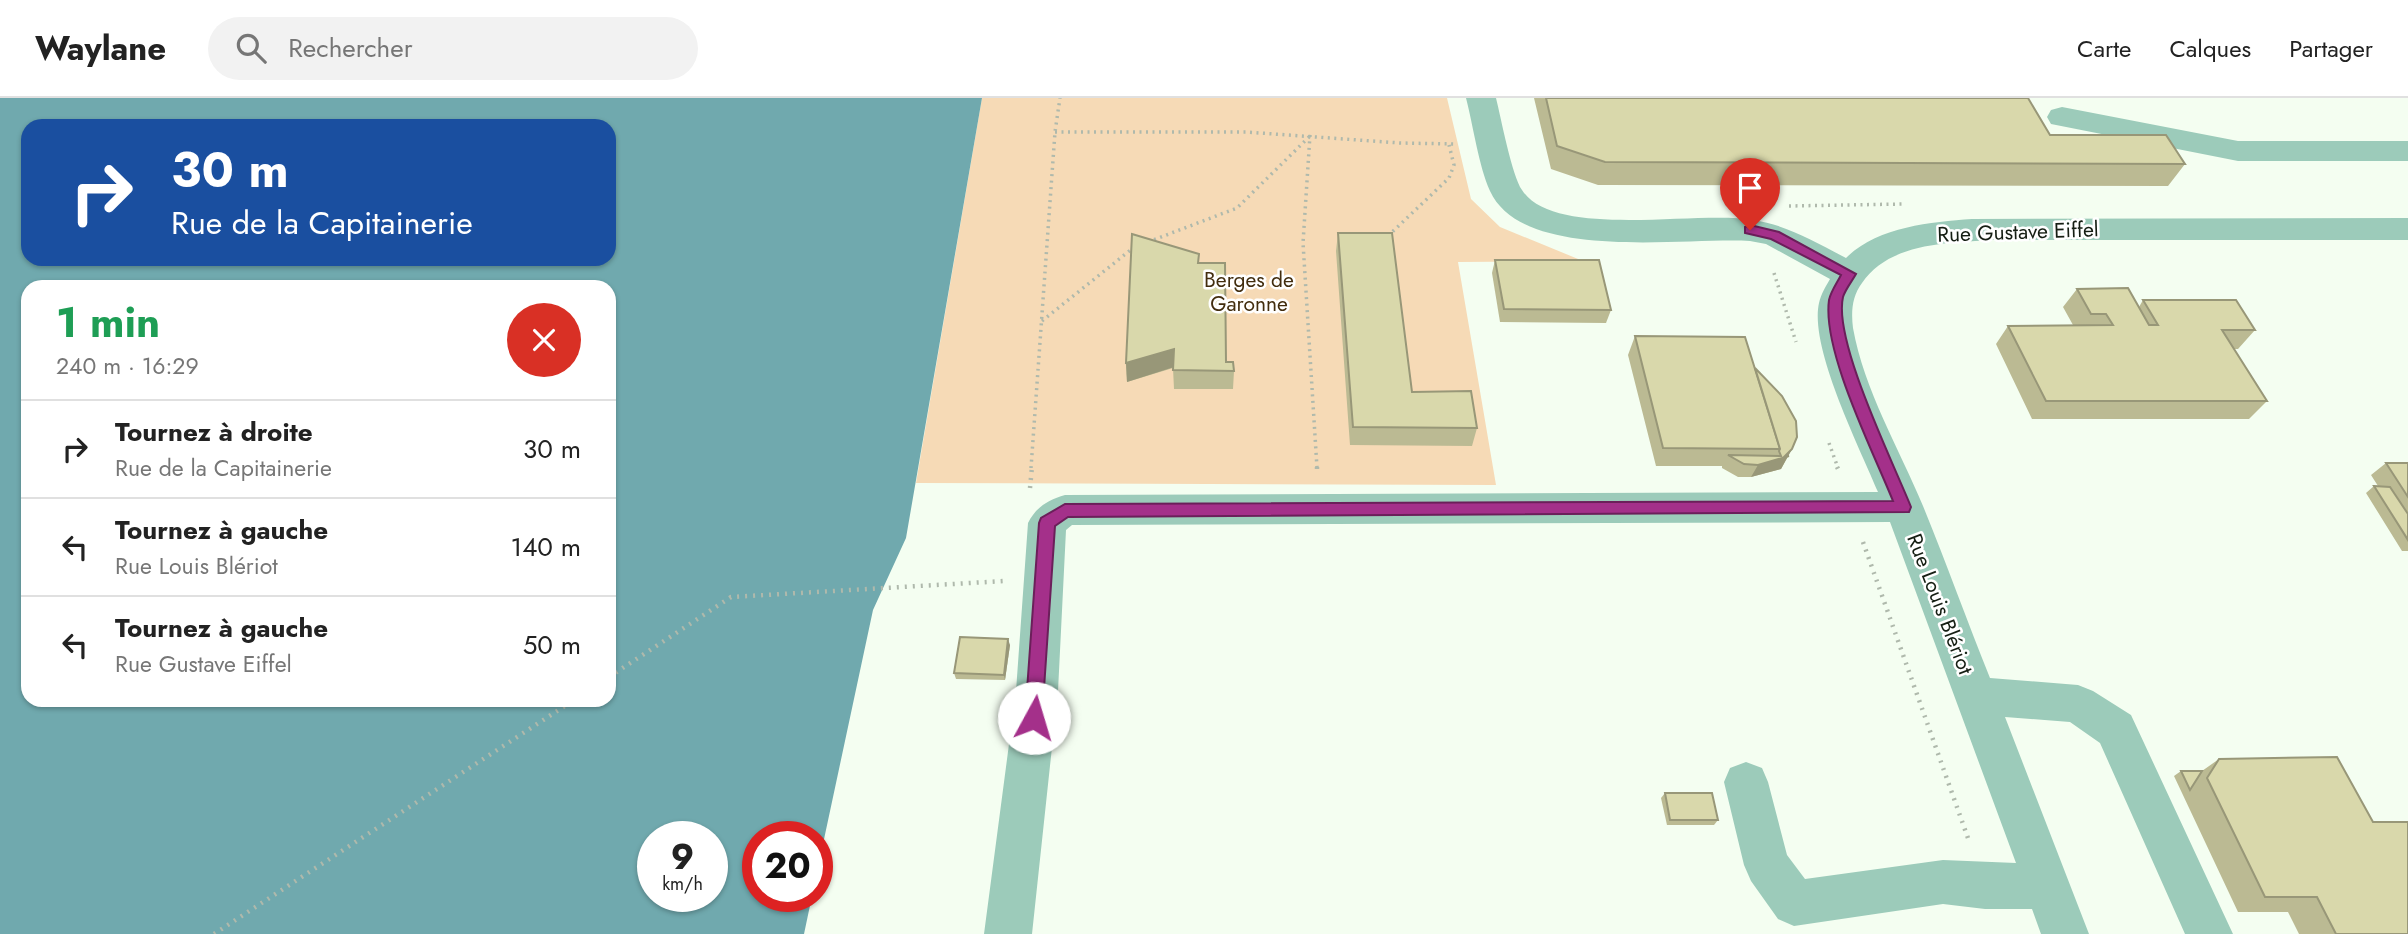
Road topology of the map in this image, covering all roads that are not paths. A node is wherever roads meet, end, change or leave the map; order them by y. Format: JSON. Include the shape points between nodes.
{"nodes":[{"id":1,"x":1481,"y":98,"type":"edge"},
{"id":2,"x":2062,"y":117,"type":"dead end"},
{"id":3,"x":2408,"y":151,"type":"edge"},
{"id":4,"x":2408,"y":229,"type":"edge"},
{"id":5,"x":1849,"y":274,"type":"junction"},
{"id":6,"x":1903,"y":507,"type":"junction"},
{"id":7,"x":1975,"y":696,"type":"junction"},
{"id":8,"x":1746,"y":782,"type":"dead end"},
{"id":9,"x":2047,"y":886,"type":"junction"},
{"id":10,"x":1007,"y":934,"type":"edge"},
{"id":11,"x":2065,"y":934,"type":"edge"},
{"id":12,"x":2209,"y":934,"type":"edge"}],
"edges":[{"from":1,"to":5,"type":"street","via":[[1505,190],[1525,213],[1555,225],[1592,229],[1750,230],[1775,235]]},
{"from":2,"to":3,"type":"street","via":[[2238,151]]},
{"from":4,"to":5,"type":"street","name":"Rue Gustave Eiffel","via":[[1939,232],[1892,244]]},
{"from":5,"to":6,"type":"street","name":"Rue Louis Blériot","via":[[1836,297],[1836,326],[1844,361]]},
{"from":6,"to":7,"type":"street","name":"Rue Louis Blériot"},
{"from":6,"to":10,"type":"street","via":[[1065,510],[1047,523],[1037,691]]},
{"from":7,"to":9,"type":"street","name":"Rue Louis Blériot"},
{"from":7,"to":12,"type":"street","via":[[2078,704],[2116,729]]},
{"from":8,"to":9,"type":"street","via":[[1767,865],[1794,902],[1943,882]]},
{"from":9,"to":11,"type":"street","name":"Rue Louis Blériot"}]}
